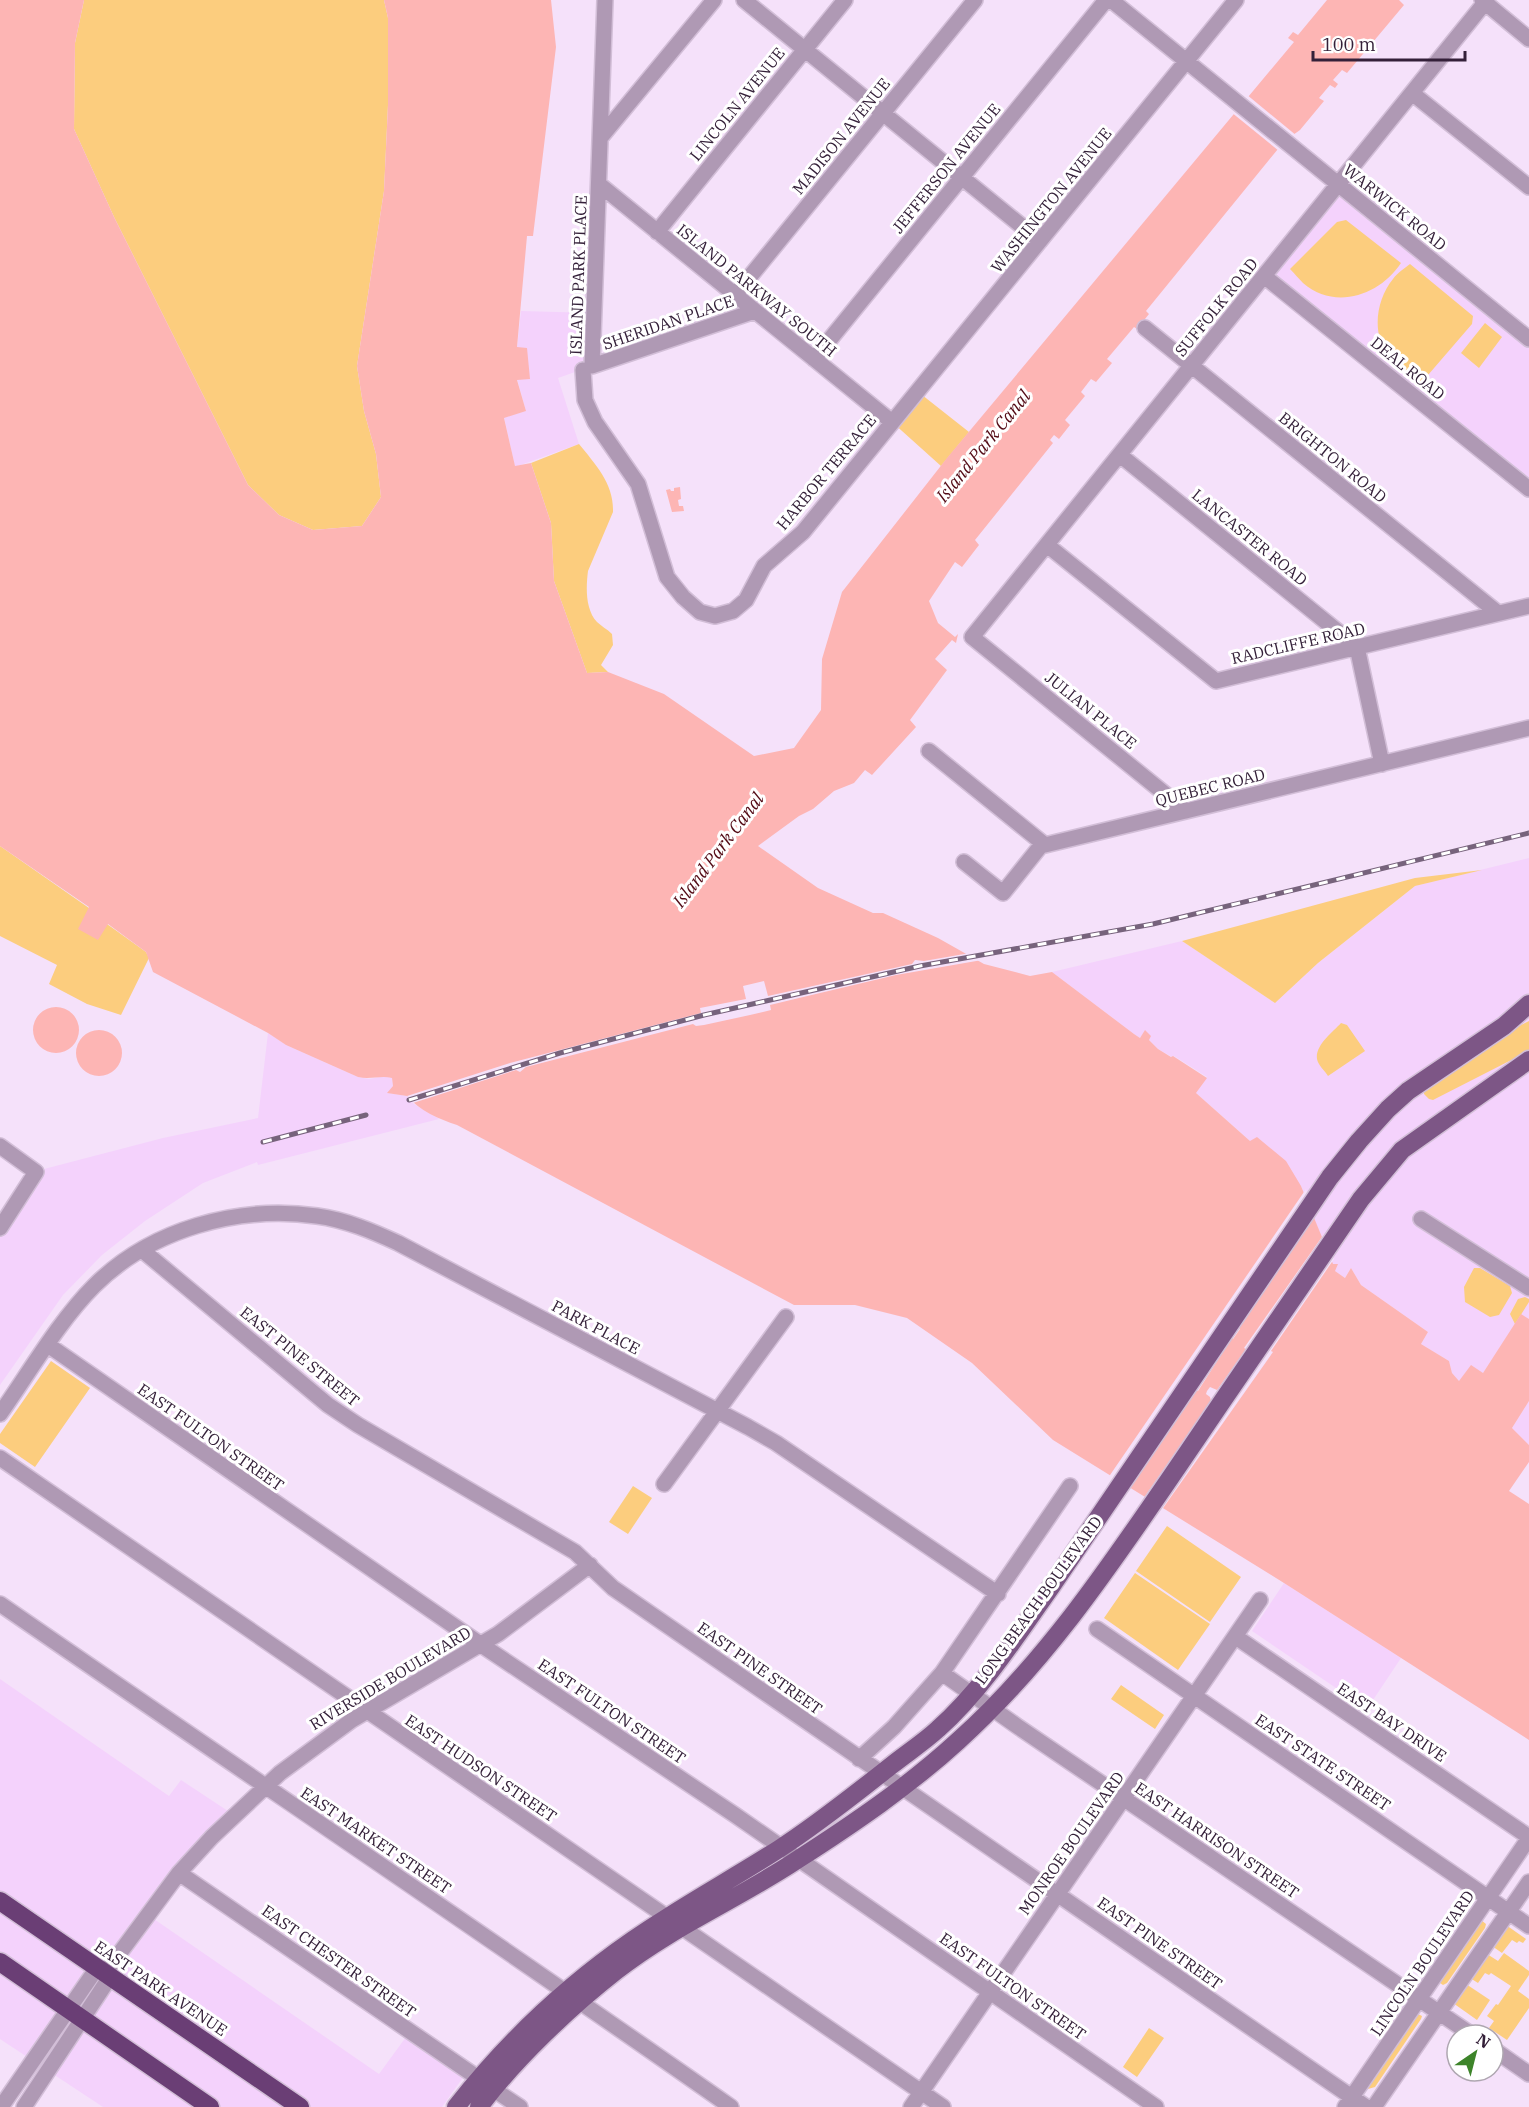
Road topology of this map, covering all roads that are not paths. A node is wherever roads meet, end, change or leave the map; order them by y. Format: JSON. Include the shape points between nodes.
{"nodes":[{"id":1,"x":605,"y":0,"type":"edge"},
{"id":2,"x":714,"y":0,"type":"edge"},
{"id":3,"x":744,"y":0,"type":"edge"},
{"id":4,"x":845,"y":0,"type":"edge"},
{"id":5,"x":975,"y":0,"type":"edge"},
{"id":6,"x":1106,"y":0,"type":"edge"},
{"id":7,"x":1111,"y":0,"type":"edge"},
{"id":8,"x":1236,"y":0,"type":"edge"},
{"id":9,"x":1485,"y":1,"type":"edge"},
{"id":10,"x":1529,"y":39,"type":"edge"},
{"id":11,"x":805,"y":49,"type":"junction"},
{"id":12,"x":1187,"y":61,"type":"junction"},
{"id":13,"x":1412,"y":93,"type":"junction"},
{"id":14,"x":883,"y":113,"type":"junction"},
{"id":15,"x":601,"y":136,"type":"junction"},
{"id":16,"x":962,"y":177,"type":"junction"},
{"id":17,"x":1338,"y":184,"type":"junction"},
{"id":18,"x":600,"y":185,"type":"junction"},
{"id":19,"x":1529,"y":187,"type":"edge"},
{"id":20,"x":657,"y":232,"type":"junction"},
{"id":21,"x":1040,"y":242,"type":"junction"},
{"id":22,"x":1264,"y":276,"type":"junction"},
{"id":23,"x":735,"y":295,"type":"junction"},
{"id":24,"x":755,"y":311,"type":"junction"},
{"id":25,"x":1145,"y":328,"type":"dead end"},
{"id":26,"x":1529,"y":339,"type":"edge"},
{"id":27,"x":814,"y":359,"type":"junction"},
{"id":28,"x":1192,"y":366,"type":"junction"},
{"id":29,"x":587,"y":368,"type":"junction"},
{"id":30,"x":892,"y":422,"type":"junction"},
{"id":31,"x":1119,"y":455,"type":"junction"},
{"id":32,"x":1529,"y":489,"type":"edge"},
{"id":33,"x":1047,"y":545,"type":"junction"},
{"id":34,"x":1529,"y":606,"type":"edge"},
{"id":35,"x":1498,"y":613,"type":"junction"},
{"id":36,"x":972,"y":637,"type":"joint"},
{"id":37,"x":1357,"y":647,"type":"junction"},
{"id":38,"x":1529,"y":728,"type":"edge"},
{"id":39,"x":929,"y":751,"type":"dead end"},
{"id":40,"x":1382,"y":764,"type":"junction"},
{"id":41,"x":1186,"y":811,"type":"junction"},
{"id":42,"x":1042,"y":843,"type":"junction"},
{"id":43,"x":964,"y":862,"type":"dead end"},
{"id":44,"x":1529,"y":1004,"type":"edge"},
{"id":45,"x":1529,"y":1018,"type":"edge"},
{"id":46,"x":1504,"y":1026,"type":"junction"},
{"id":47,"x":1529,"y":1060,"type":"edge"},
{"id":48,"x":1529,"y":1069,"type":"edge"},
{"id":49,"x":1497,"y":1083,"type":"junction"},
{"id":50,"x":0,"y":1146,"type":"edge"},
{"id":51,"x":1421,"y":1219,"type":"dead end"},
{"id":52,"x":0,"y":1228,"type":"edge"},
{"id":53,"x":142,"y":1250,"type":"junction"},
{"id":54,"x":1529,"y":1288,"type":"edge"},
{"id":55,"x":786,"y":1317,"type":"dead end"},
{"id":56,"x":48,"y":1346,"type":"junction"},
{"id":57,"x":717,"y":1412,"type":"junction"},
{"id":58,"x":0,"y":1414,"type":"edge"},
{"id":59,"x":0,"y":1458,"type":"edge"},
{"id":60,"x":664,"y":1484,"type":"dead end"},
{"id":61,"x":1070,"y":1486,"type":"dead end"},
{"id":62,"x":591,"y":1565,"type":"junction"},
{"id":63,"x":998,"y":1594,"type":"junction"},
{"id":64,"x":1260,"y":1600,"type":"dead end"},
{"id":65,"x":0,"y":1604,"type":"edge"},
{"id":66,"x":1096,"y":1629,"type":"dead end"},
{"id":67,"x":1236,"y":1637,"type":"junction"},
{"id":68,"x":480,"y":1644,"type":"junction"},
{"id":69,"x":942,"y":1673,"type":"junction"},
{"id":70,"x":971,"y":1693,"type":"junction"},
{"id":71,"x":1195,"y":1696,"type":"junction"},
{"id":72,"x":992,"y":1709,"type":"junction"},
{"id":73,"x":366,"y":1711,"type":"junction"},
{"id":74,"x":859,"y":1759,"type":"junction"},
{"id":75,"x":881,"y":1774,"type":"junction"},
{"id":76,"x":265,"y":1787,"type":"junction"},
{"id":77,"x":902,"y":1787,"type":"junction"},
{"id":78,"x":1124,"y":1799,"type":"junction"},
{"id":79,"x":1529,"y":1838,"type":"edge"},
{"id":80,"x":781,"y":1848,"type":"junction"},
{"id":81,"x":798,"y":1860,"type":"junction"},
{"id":82,"x":179,"y":1873,"type":"junction"},
{"id":83,"x":1529,"y":1882,"type":"edge"},
{"id":84,"x":1057,"y":1893,"type":"junction"},
{"id":85,"x":1489,"y":1898,"type":"junction"},
{"id":86,"x":0,"y":1901,"type":"edge"},
{"id":87,"x":1509,"y":1911,"type":"junction"},
{"id":88,"x":675,"y":1922,"type":"junction"},
{"id":89,"x":1529,"y":1926,"type":"edge"},
{"id":90,"x":0,"y":1962,"type":"edge"},
{"id":91,"x":104,"y":1973,"type":"junction"},
{"id":92,"x":990,"y":1991,"type":"junction"},
{"id":93,"x":573,"y":1996,"type":"junction"},
{"id":94,"x":1419,"y":1998,"type":"junction"},
{"id":95,"x":1439,"y":2012,"type":"junction"},
{"id":96,"x":75,"y":2014,"type":"junction"},
{"id":97,"x":1455,"y":2023,"type":"edge"},
{"id":98,"x":1505,"y":2057,"type":"edge"},
{"id":99,"x":1529,"y":2074,"type":"edge"},
{"id":100,"x":486,"y":2084,"type":"junction"},
{"id":101,"x":920,"y":2092,"type":"junction"},
{"id":102,"x":1348,"y":2102,"type":"edge"},
{"id":103,"x":1,"y":2107,"type":"edge"},
{"id":104,"x":24,"y":2107,"type":"edge"},
{"id":105,"x":210,"y":2107,"type":"edge"},
{"id":106,"x":300,"y":2107,"type":"edge"},
{"id":107,"x":456,"y":2107,"type":"edge"},
{"id":108,"x":479,"y":2107,"type":"edge"},
{"id":109,"x":520,"y":2107,"type":"edge"},
{"id":110,"x":731,"y":2107,"type":"edge"},
{"id":111,"x":911,"y":2107,"type":"edge"},
{"id":112,"x":943,"y":2107,"type":"edge"},
{"id":113,"x":1156,"y":2107,"type":"edge"},
{"id":114,"x":1366,"y":2107,"type":"edge"},
{"id":115,"x":1374,"y":2107,"type":"edge"}],
"edges":[{"from":1,"to":15,"type":"street","name":"ISLAND PARK PLACE"},
{"from":2,"to":15,"type":"street"},
{"from":3,"to":11,"type":"street"},
{"from":4,"to":11,"type":"street","name":"LINCOLN AVENUE"},
{"from":5,"to":14,"type":"street","name":"MADISON AVENUE"},
{"from":6,"to":16,"type":"street","name":"JEFFERSON AVENUE"},
{"from":7,"to":12,"type":"street","name":"WARWICK ROAD"},
{"from":8,"to":12,"type":"street","name":"WASHINGTON AVENUE"},
{"from":9,"to":10,"type":"street"},
{"from":9,"to":13,"type":"street","name":"SUFFOLK ROAD"},
{"from":11,"to":14,"type":"street"},
{"from":11,"to":20,"type":"street","name":"LINCOLN AVENUE"},
{"from":12,"to":17,"type":"street","name":"WARWICK ROAD"},
{"from":12,"to":21,"type":"street","name":"WASHINGTON AVENUE"},
{"from":13,"to":17,"type":"street","name":"SUFFOLK ROAD"},
{"from":13,"to":19,"type":"street"},
{"from":14,"to":16,"type":"street"},
{"from":14,"to":23,"type":"street","name":"MADISON AVENUE"},
{"from":15,"to":18,"type":"street","name":"ISLAND PARK PLACE"},
{"from":16,"to":21,"type":"street"},
{"from":16,"to":27,"type":"street","name":"JEFFERSON AVENUE"},
{"from":17,"to":22,"type":"street","name":"SUFFOLK ROAD"},
{"from":17,"to":26,"type":"street","name":"WARWICK ROAD"},
{"from":18,"to":20,"type":"street","name":"ISLAND PARKWAY SOUTH"},
{"from":18,"to":29,"type":"street","name":"ISLAND PARK PLACE"},
{"from":20,"to":23,"type":"street","name":"ISLAND PARKWAY SOUTH"},
{"from":21,"to":30,"type":"street","name":"WASHINGTON AVENUE"},
{"from":22,"to":28,"type":"street","name":"SUFFOLK ROAD"},
{"from":22,"to":32,"type":"street","name":"DEAL ROAD"},
{"from":23,"to":24,"type":"street","name":"ISLAND PARKWAY SOUTH"},
{"from":24,"to":27,"type":"street","name":"ISLAND PARKWAY SOUTH"},
{"from":24,"to":29,"type":"street","name":"SHERIDAN PLACE"},
{"from":25,"to":28,"type":"street","name":"BRIGHTON ROAD"},
{"from":27,"to":30,"type":"street","name":"ISLAND PARKWAY SOUTH"},
{"from":28,"to":31,"type":"street","name":"SUFFOLK ROAD"},
{"from":28,"to":35,"type":"street","name":"BRIGHTON ROAD"},
{"from":29,"to":30,"type":"street","name":"HARBOR TERRACE","via":[[585,400],[638,484],[667,577],[700,612],[715,616],[746,600],[764,566],[803,532]]},
{"from":31,"to":33,"type":"street","name":"SUFFOLK ROAD"},
{"from":31,"to":37,"type":"street","name":"LANCASTER ROAD"},
{"from":33,"to":36,"type":"street","name":"SUFFOLK ROAD"},
{"from":33,"to":37,"type":"street","name":"RADCLIFFE ROAD","via":[[1216,681]]},
{"from":34,"to":35,"type":"street","name":"RADCLIFFE ROAD"},
{"from":35,"to":37,"type":"street","name":"RADCLIFFE ROAD"},
{"from":36,"to":41,"type":"street","name":"JULIAN PLACE"},
{"from":37,"to":40,"type":"street"},
{"from":38,"to":40,"type":"street","name":"QUEBEC ROAD"},
{"from":39,"to":42,"type":"street"},
{"from":40,"to":41,"type":"street","name":"QUEBEC ROAD"},
{"from":41,"to":42,"type":"street","name":"QUEBEC ROAD"},
{"from":42,"to":43,"type":"street","via":[[1003,893]]},
{"from":44,"to":46,"type":"main road","name":"LONG BEACH BOULEVARD"},
{"from":45,"to":46,"type":"main road"},
{"from":46,"to":70,"type":"main road","name":"LONG BEACH BOULEVARD","via":[[1408,1092],[1366,1133],[1330,1177],[1017,1636]]},
{"from":47,"to":49,"type":"main road","name":"LONG BEACH BOULEVARD"},
{"from":48,"to":49,"type":"main road"},
{"from":49,"to":72,"type":"main road","name":"LONG BEACH BOULEVARD","via":[[1402,1150],[1360,1199],[1062,1630]]},
{"from":50,"to":52,"type":"street","via":[[36,1173]]},
{"from":51,"to":54,"type":"street"},
{"from":53,"to":56,"type":"street","name":"PARK PLACE","via":[[92,1288]]},
{"from":53,"to":57,"type":"street","name":"PARK PLACE","via":[[202,1224],[249,1215],[318,1216],[359,1226]]},
{"from":53,"to":62,"type":"street","name":"EAST PINE STREET","via":[[331,1407],[576,1552]]},
{"from":55,"to":57,"type":"street"},
{"from":56,"to":58,"type":"street","name":"PARK PLACE"},
{"from":56,"to":68,"type":"street","name":"EAST FULTON STREET"},
{"from":57,"to":60,"type":"street"},
{"from":57,"to":63,"type":"street","name":"PARK PLACE","via":[[776,1443]]},
{"from":59,"to":73,"type":"street","name":"EAST HUDSON STREET"},
{"from":61,"to":63,"type":"street","name":"LONG BEACH BOULEVARD"},
{"from":62,"to":68,"type":"street","name":"RIVERSIDE BOULEVARD","via":[[536,1608]]},
{"from":62,"to":74,"type":"street","name":"EAST PINE STREET","via":[[613,1588]]},
{"from":63,"to":69,"type":"street","name":"LONG BEACH BOULEVARD"},
{"from":64,"to":67,"type":"street","name":"MONROE BOULEVARD"},
{"from":65,"to":76,"type":"street","name":"EAST MARKET STREET"},
{"from":66,"to":71,"type":"street","name":"EAST STATE STREET"},
{"from":67,"to":71,"type":"street","name":"MONROE BOULEVARD"},
{"from":67,"to":79,"type":"street","name":"EAST BAY DRIVE"},
{"from":68,"to":73,"type":"street","name":"RIVERSIDE BOULEVARD"},
{"from":68,"to":80,"type":"street","name":"EAST FULTON STREET"},
{"from":69,"to":70,"type":"street","name":"EAST HARRISON STREET"},
{"from":69,"to":74,"type":"street","name":"LONG BEACH BOULEVARD"},
{"from":70,"to":72,"type":"street","name":"EAST HARRISON STREET"},
{"from":70,"to":75,"type":"main road","name":"LONG BEACH BOULEVARD","via":[[939,1728]]},
{"from":71,"to":78,"type":"street","name":"MONROE BOULEVARD"},
{"from":71,"to":85,"type":"street","name":"EAST STATE STREET"},
{"from":72,"to":77,"type":"main road","name":"LONG BEACH BOULEVARD"},
{"from":72,"to":78,"type":"street","name":"EAST HARRISON STREET"},
{"from":73,"to":76,"type":"street","name":"RIVERSIDE BOULEVARD"},
{"from":73,"to":88,"type":"street","name":"EAST HUDSON STREET"},
{"from":74,"to":75,"type":"street","name":"EAST PINE STREET"},
{"from":75,"to":77,"type":"street","name":"EAST PINE STREET"},
{"from":75,"to":80,"type":"main road","name":"LONG BEACH BOULEVARD"},
{"from":76,"to":82,"type":"street","name":"RIVERSIDE BOULEVARD"},
{"from":76,"to":93,"type":"street","name":"EAST MARKET STREET"},
{"from":77,"to":81,"type":"main road","name":"LONG BEACH BOULEVARD"},
{"from":77,"to":84,"type":"street","name":"EAST PINE STREET"},
{"from":78,"to":84,"type":"street","name":"MONROE BOULEVARD"},
{"from":78,"to":94,"type":"street","name":"EAST HARRISON STREET"},
{"from":79,"to":85,"type":"street","name":"LINCOLN BOULEVARD"},
{"from":80,"to":81,"type":"street","name":"EAST FULTON STREET"},
{"from":80,"to":88,"type":"main road","name":"LONG BEACH BOULEVARD"},
{"from":81,"to":88,"type":"main road","name":"LONG BEACH BOULEVARD"},
{"from":81,"to":92,"type":"street","name":"EAST FULTON STREET"},
{"from":82,"to":91,"type":"street","name":"RIVERSIDE BOULEVARD"},
{"from":82,"to":100,"type":"street","name":"EAST CHESTER STREET"},
{"from":83,"to":87,"type":"street"},
{"from":84,"to":92,"type":"street","name":"MONROE BOULEVARD"},
{"from":84,"to":102,"type":"street","name":"EAST PINE STREET"},
{"from":85,"to":87,"type":"street","name":"EAST STATE STREET"},
{"from":85,"to":94,"type":"street","name":"LINCOLN BOULEVARD"},
{"from":86,"to":91,"type":"highway","name":"EAST PARK AVENUE"},
{"from":87,"to":89,"type":"street","name":"EAST STATE STREET"},
{"from":87,"to":95,"type":"street"},
{"from":88,"to":93,"type":"main road","name":"LONG BEACH BOULEVARD","via":[[617,1970]]},
{"from":88,"to":101,"type":"street","name":"EAST HUDSON STREET"},
{"from":90,"to":96,"type":"highway"},
{"from":91,"to":96,"type":"street","name":"RIVERSIDE BOULEVARD"},
{"from":91,"to":106,"type":"highway","name":"EAST PARK AVENUE"},
{"from":92,"to":101,"type":"street","name":"MONROE BOULEVARD"},
{"from":92,"to":113,"type":"street","name":"EAST FULTON STREET"},
{"from":93,"to":100,"type":"main road","name":"LONG BEACH BOULEVARD"},
{"from":93,"to":110,"type":"street","name":"EAST MARKET STREET"},
{"from":94,"to":95,"type":"street","name":"EAST HARRISON STREET"},
{"from":94,"to":102,"type":"street","name":"LINCOLN BOULEVARD"},
{"from":95,"to":97,"type":"street","name":"EAST HARRISON STREET"},
{"from":95,"to":115,"type":"street"},
{"from":96,"to":103,"type":"street","name":"RIVERSIDE BOULEVARD"},
{"from":96,"to":104,"type":"street","name":"RIVERSIDE BOULEVARD"},
{"from":96,"to":105,"type":"highway"},
{"from":98,"to":99,"type":"street"},
{"from":100,"to":107,"type":"main road","name":"LONG BEACH BOULEVARD"},
{"from":100,"to":108,"type":"main road","name":"LONG BEACH BOULEVARD"},
{"from":100,"to":109,"type":"street","name":"EAST CHESTER STREET"},
{"from":101,"to":111,"type":"street","name":"MONROE BOULEVARD"},
{"from":101,"to":112,"type":"street","name":"EAST HUDSON STREET"},
{"from":102,"to":114,"type":"street","name":"EAST PINE STREET"}]}
